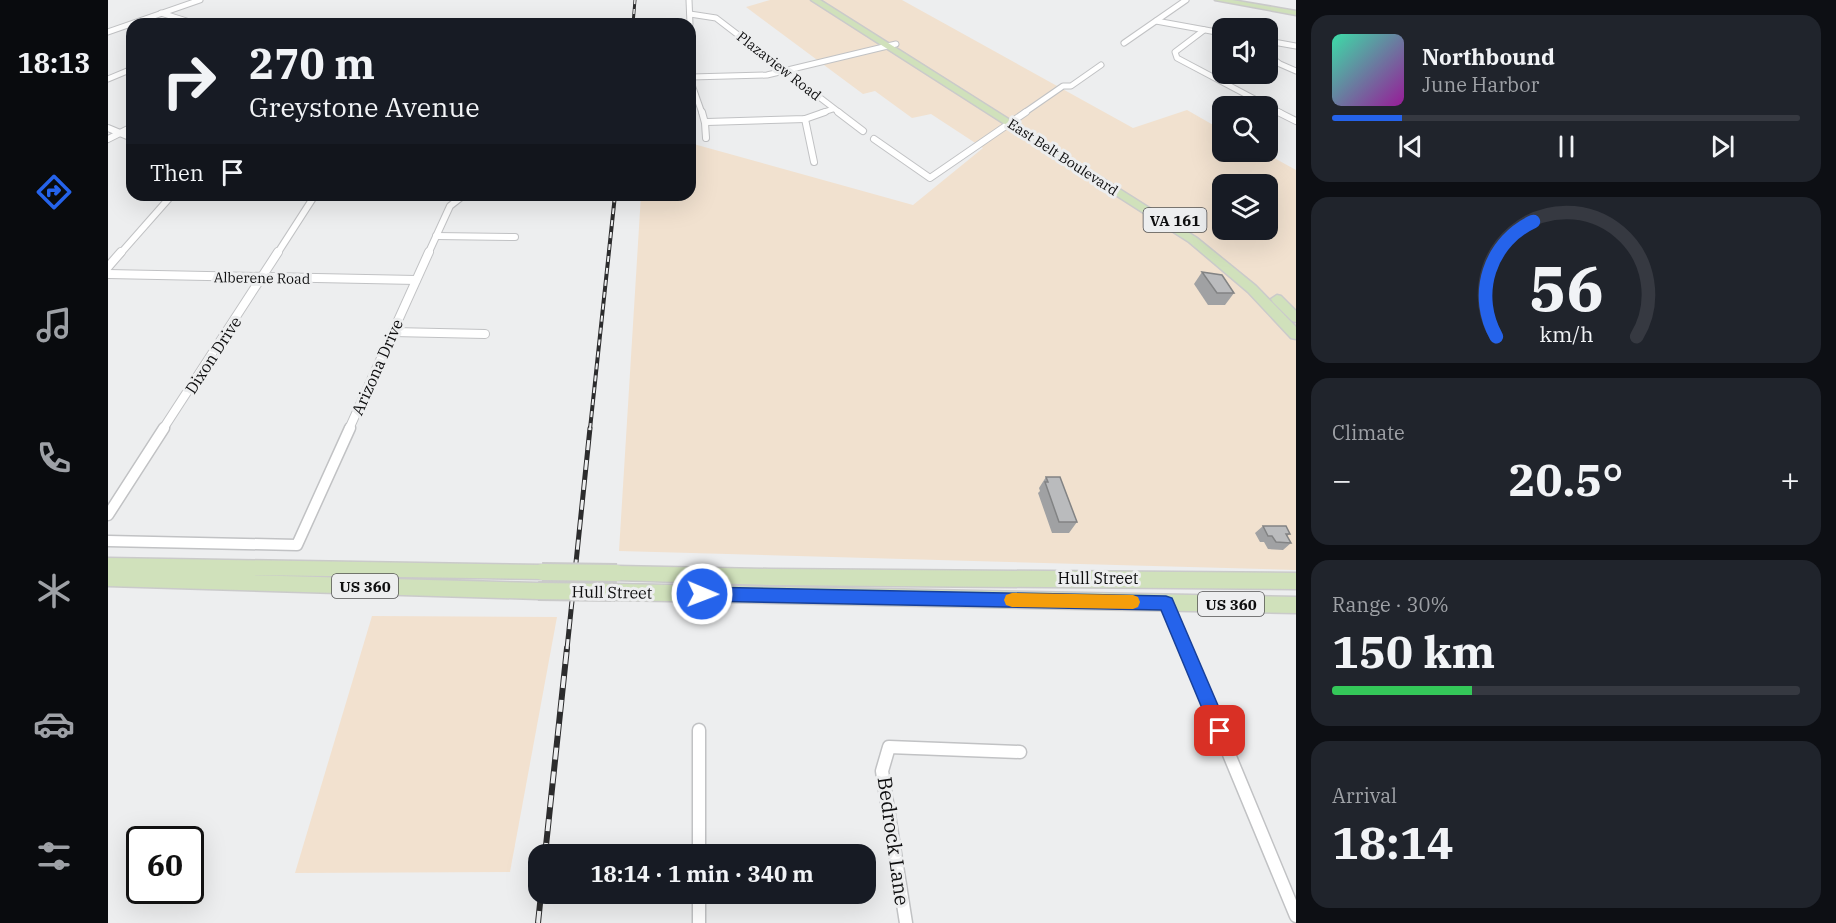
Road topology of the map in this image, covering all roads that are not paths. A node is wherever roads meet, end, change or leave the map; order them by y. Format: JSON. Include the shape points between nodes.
{"nodes":[{"id":1,"x":200,"y":0,"type":"edge"},
{"id":2,"x":689,"y":0,"type":"edge"},
{"id":3,"x":815,"y":0,"type":"edge"},
{"id":4,"x":825,"y":0,"type":"edge"},
{"id":5,"x":1186,"y":0,"type":"edge"},
{"id":6,"x":1219,"y":0,"type":"edge"},
{"id":7,"x":160,"y":12,"type":"junction"},
{"id":8,"x":1296,"y":13,"type":"edge"},
{"id":9,"x":690,"y":14,"type":"junction"},
{"id":10,"x":144,"y":18,"type":"edge"},
{"id":11,"x":178,"y":18,"type":"edge"},
{"id":12,"x":690,"y":18,"type":"edge"},
{"id":13,"x":1156,"y":21,"type":"junction"},
{"id":14,"x":126,"y":25,"type":"edge"},
{"id":15,"x":1204,"y":30,"type":"junction"},
{"id":16,"x":1212,"y":31,"type":"edge"},
{"id":17,"x":108,"y":32,"type":"edge"},
{"id":18,"x":1124,"y":42,"type":"dead end"},
{"id":19,"x":1278,"y":43,"type":"edge"},
{"id":20,"x":893,"y":45,"type":"junction"},
{"id":21,"x":1296,"y":46,"type":"edge"},
{"id":22,"x":1278,"y":61,"type":"edge"},
{"id":23,"x":1101,"y":65,"type":"dead end"},
{"id":24,"x":1296,"y":71,"type":"edge"},
{"id":25,"x":126,"y":72,"type":"edge"},
{"id":26,"x":786,"y":72,"type":"junction"},
{"id":27,"x":696,"y":77,"type":"edge"},
{"id":28,"x":108,"y":79,"type":"edge"},
{"id":29,"x":696,"y":97,"type":"edge"},
{"id":30,"x":833,"y":109,"type":"junction"},
{"id":31,"x":805,"y":119,"type":"junction"},
{"id":32,"x":1013,"y":121,"type":"junction"},
{"id":33,"x":1296,"y":121,"type":"edge"},
{"id":34,"x":707,"y":122,"type":"junction"},
{"id":35,"x":108,"y":128,"type":"edge"},
{"id":36,"x":126,"y":130,"type":"edge"},
{"id":37,"x":863,"y":131,"type":"dead end"},
{"id":38,"x":120,"y":133,"type":"junction"},
{"id":39,"x":126,"y":136,"type":"edge"},
{"id":40,"x":706,"y":138,"type":"dead end"},
{"id":41,"x":108,"y":139,"type":"edge"},
{"id":42,"x":874,"y":139,"type":"dead end"},
{"id":43,"x":814,"y":162,"type":"dead end"},
{"id":44,"x":167,"y":201,"type":"edge"},
{"id":45,"x":311,"y":201,"type":"edge"},
{"id":46,"x":456,"y":201,"type":"edge"},
{"id":47,"x":436,"y":236,"type":"junction"},
{"id":48,"x":514,"y":237,"type":"dead end"},
{"id":49,"x":108,"y":267,"type":"edge"},
{"id":50,"x":108,"y":274,"type":"edge"},
{"id":51,"x":264,"y":278,"type":"junction"},
{"id":52,"x":416,"y":280,"type":"junction"},
{"id":53,"x":1296,"y":318,"type":"edge"},
{"id":54,"x":393,"y":332,"type":"junction"},
{"id":55,"x":484,"y":334,"type":"dead end"},
{"id":56,"x":1296,"y":335,"type":"edge"},
{"id":57,"x":108,"y":515,"type":"edge"},
{"id":58,"x":108,"y":541,"type":"edge"},
{"id":59,"x":108,"y":565,"type":"edge"},
{"id":60,"x":108,"y":578,"type":"edge"},
{"id":61,"x":1132,"y":578,"type":"junction"},
{"id":62,"x":1191,"y":579,"type":"junction"},
{"id":63,"x":1296,"y":581,"type":"edge"},
{"id":64,"x":1109,"y":602,"type":"junction"},
{"id":65,"x":1166,"y":603,"type":"junction"},
{"id":66,"x":1296,"y":605,"type":"edge"},
{"id":67,"x":699,"y":730,"type":"dead end"},
{"id":68,"x":1020,"y":752,"type":"dead end"},
{"id":69,"x":699,"y":844,"type":"edge"},
{"id":70,"x":699,"y":904,"type":"edge"},
{"id":71,"x":1296,"y":916,"type":"edge"},
{"id":72,"x":699,"y":923,"type":"edge"},
{"id":73,"x":906,"y":923,"type":"edge"}],
"edges":[{"from":1,"to":7,"type":"street"},
{"from":2,"to":9,"type":"street"},
{"from":3,"to":20,"type":"main road","name":"East Belt Boulevard","number":"VA 161"},
{"from":4,"to":20,"type":"main road","name":"East Belt Boulevard","number":"VA 161"},
{"from":5,"to":13,"type":"street"},
{"from":6,"to":8,"type":"main road"},
{"from":7,"to":10,"type":"street"},
{"from":7,"to":11,"type":"street"},
{"from":9,"to":12,"type":"street"},
{"from":9,"to":26,"type":"street","name":"Plazaview Road","via":[[716,18]]},
{"from":13,"to":15,"type":"street"},
{"from":13,"to":18,"type":"street"},
{"from":14,"to":17,"type":"street"},
{"from":15,"to":16,"type":"street"},
{"from":15,"to":33,"type":"street","via":[[1175,52],[1177,58]]},
{"from":19,"to":21,"type":"street"},
{"from":20,"to":26,"type":"street"},
{"from":20,"to":32,"type":"main road","name":"East Belt Boulevard","number":"VA 161"},
{"from":22,"to":24,"type":"street"},
{"from":23,"to":32,"type":"street"},
{"from":25,"to":28,"type":"street"},
{"from":26,"to":27,"type":"street"},
{"from":26,"to":30,"type":"street","name":"Plazaview Road"},
{"from":29,"to":34,"type":"street"},
{"from":30,"to":31,"type":"street"},
{"from":30,"to":37,"type":"street","name":"Plazaview Road"},
{"from":31,"to":34,"type":"street"},
{"from":31,"to":43,"type":"street"},
{"from":32,"to":42,"type":"street","via":[[930,177]]},
{"from":32,"to":53,"type":"main road","name":"East Belt Boulevard","number":"VA 161","via":[[1199,236],[1262,285]]},
{"from":32,"to":56,"type":"main road","name":"East Belt Boulevard","number":"VA 161","via":[[1193,240],[1252,289]]},
{"from":34,"to":40,"type":"street"},
{"from":35,"to":38,"type":"street"},
{"from":36,"to":38,"type":"street"},
{"from":38,"to":39,"type":"street"},
{"from":38,"to":41,"type":"street"},
{"from":44,"to":49,"type":"street"},
{"from":45,"to":51,"type":"street","name":"Dixon Drive"},
{"from":46,"to":47,"type":"street","name":"Arizona Drive"},
{"from":47,"to":48,"type":"street"},
{"from":47,"to":52,"type":"street","name":"Arizona Drive"},
{"from":50,"to":51,"type":"street","name":"Alberene Road"},
{"from":51,"to":52,"type":"street","name":"Alberene Road"},
{"from":51,"to":57,"type":"street","name":"Dixon Drive"},
{"from":52,"to":54,"type":"street","name":"Arizona Drive"},
{"from":54,"to":55,"type":"street"},
{"from":54,"to":58,"type":"street","name":"Arizona Drive","via":[[297,545]]},
{"from":59,"to":61,"type":"main road","name":"Hull Street","number":"US 360","bridge":true,"via":[[770,577]]},
{"from":60,"to":64,"type":"main road","name":"Hull Street","number":"US 360","bridge":true},
{"from":61,"to":62,"type":"main road","name":"Hull Street","number":"US 360"},
{"from":61,"to":64,"type":"main road","via":[[1131,585]]},
{"from":62,"to":63,"type":"main road","name":"Hull Street","number":"US 360"},
{"from":62,"to":65,"type":"main road","via":[[1169,593]]},
{"from":64,"to":65,"type":"main road","name":"Hull Street","number":"US 360"},
{"from":65,"to":66,"type":"main road","name":"Hull Street","number":"US 360"},
{"from":65,"to":71,"type":"street"},
{"from":67,"to":69,"type":"street"},
{"from":68,"to":73,"type":"street","name":"Bedrock Lane","via":[[889,747],[882,771]]},
{"from":70,"to":72,"type":"street"}]}
